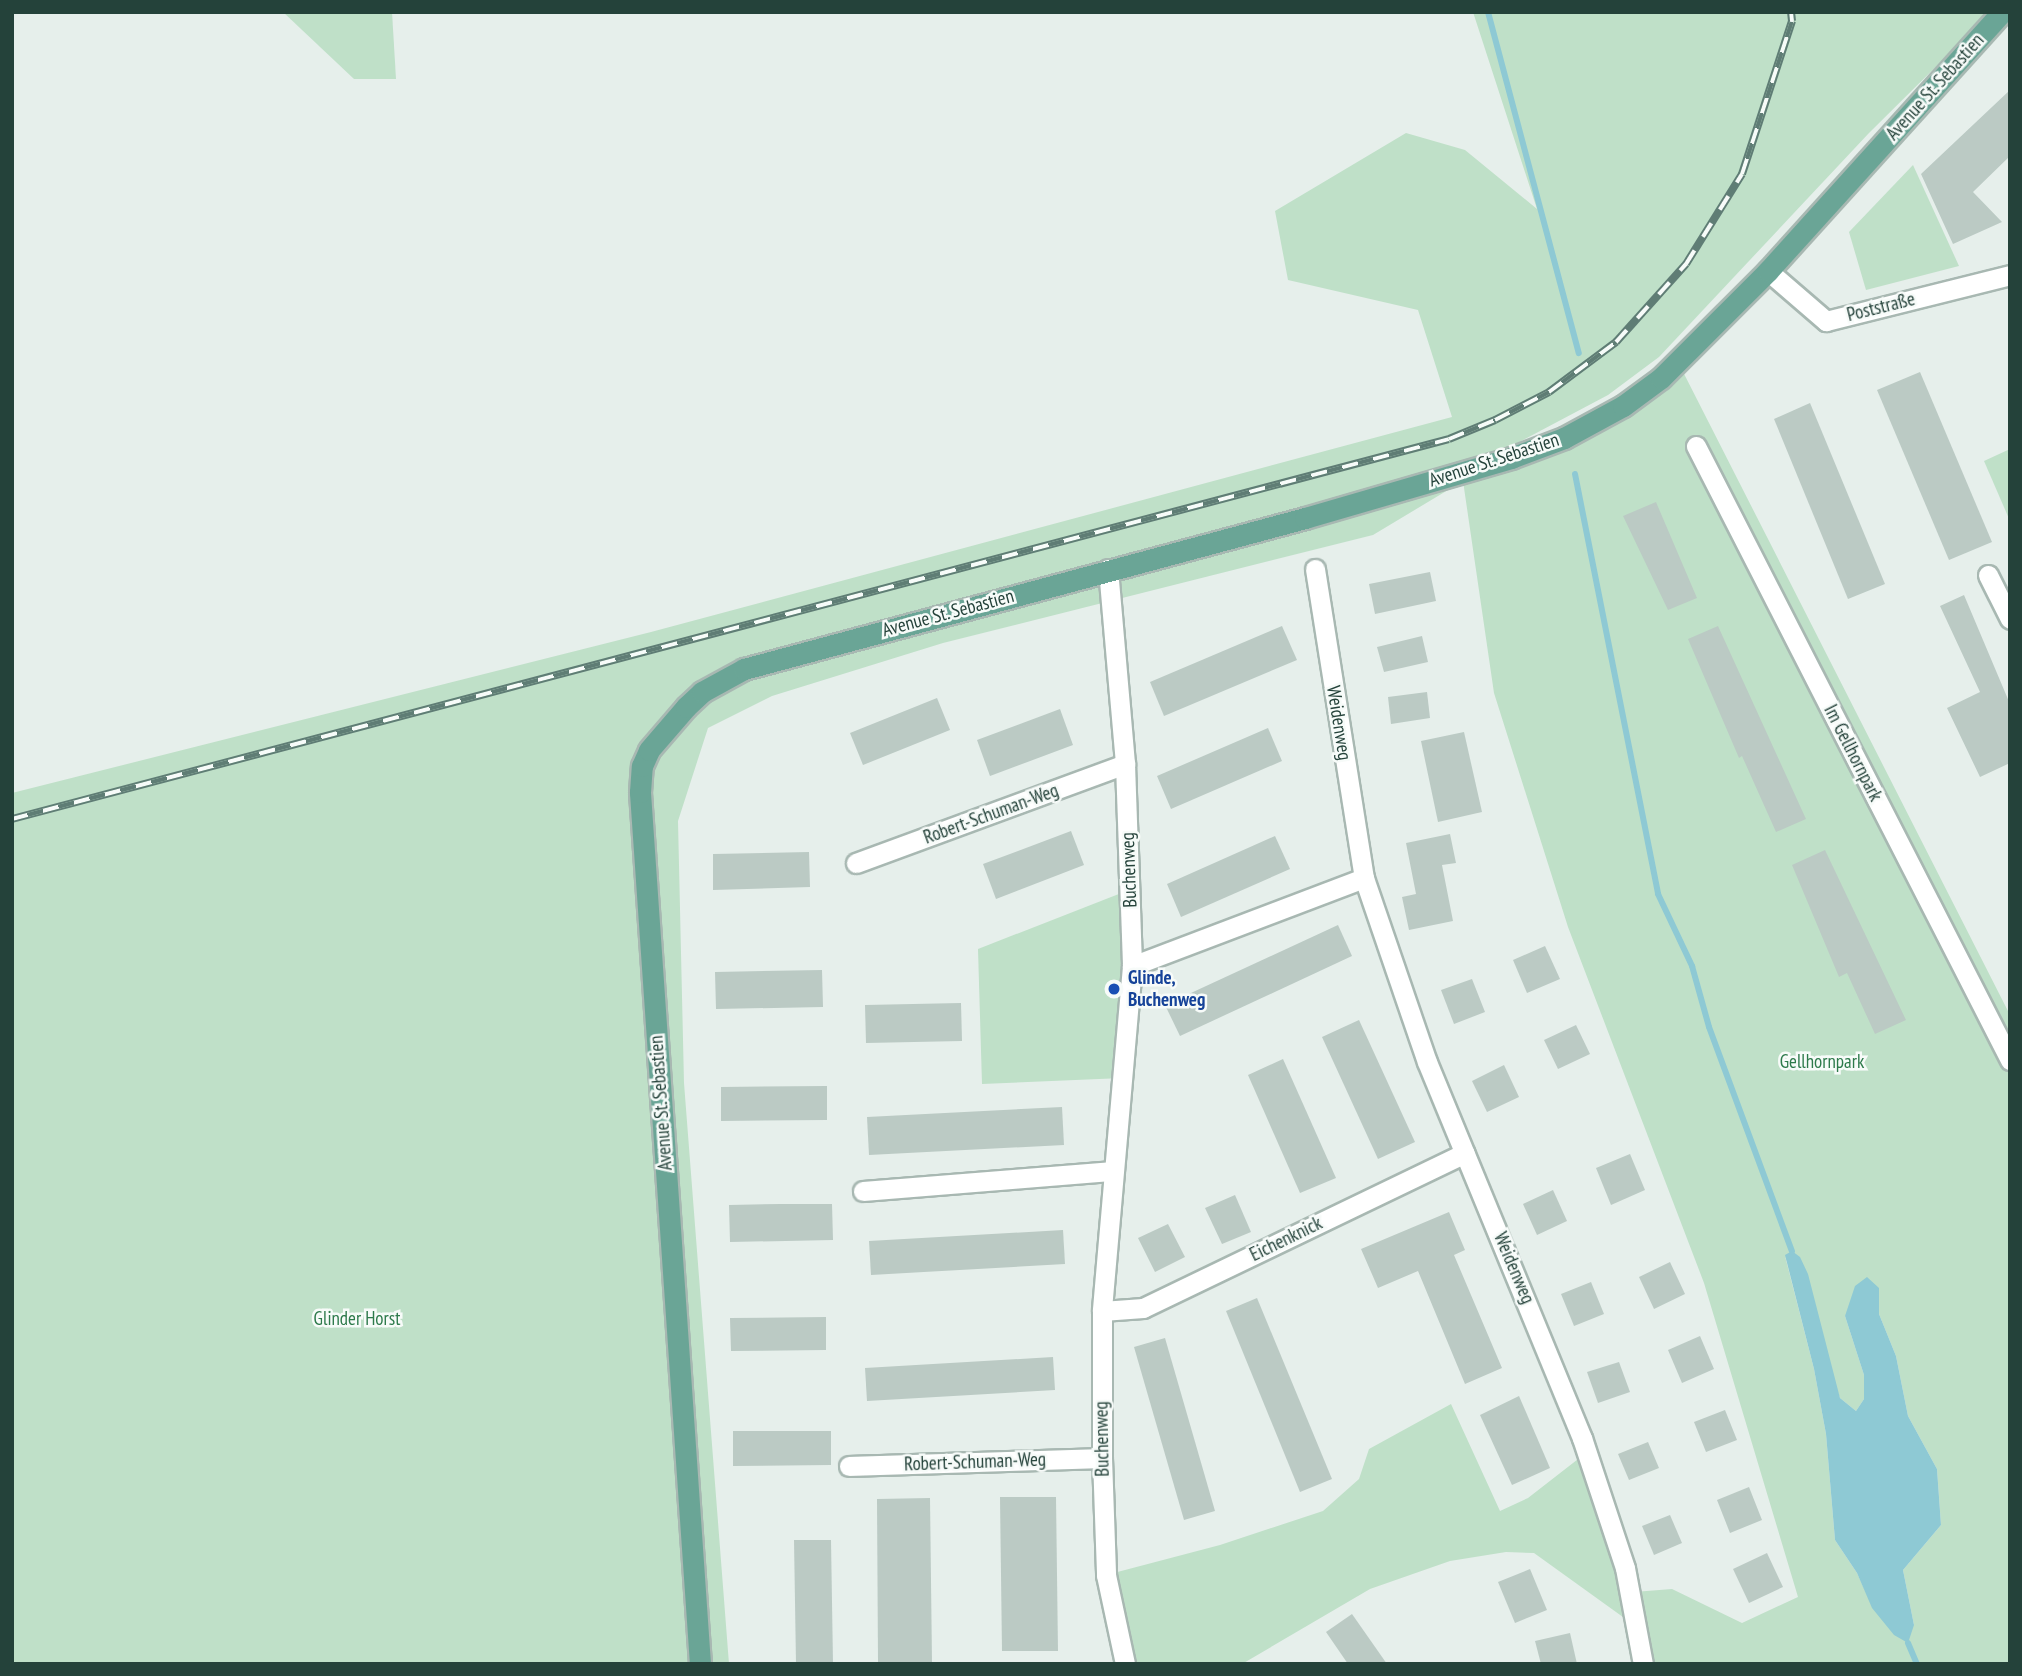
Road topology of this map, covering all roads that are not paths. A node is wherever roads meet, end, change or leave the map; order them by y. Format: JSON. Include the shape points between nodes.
{"nodes":[{"id":1,"x":2002,"y":12,"type":"edge"},
{"id":2,"x":1768,"y":271,"type":"junction"},
{"id":3,"x":2010,"y":275,"type":"edge"},
{"id":4,"x":1696,"y":446,"type":"dead end"},
{"id":5,"x":1108,"y":569,"type":"junction"},
{"id":6,"x":1315,"y":569,"type":"dead end"},
{"id":7,"x":1988,"y":575,"type":"dead end"},
{"id":8,"x":2010,"y":619,"type":"edge"},
{"id":9,"x":1125,"y":764,"type":"junction"},
{"id":10,"x":856,"y":863,"type":"dead end"},
{"id":11,"x":1364,"y":878,"type":"junction"},
{"id":12,"x":1132,"y":967,"type":"junction"},
{"id":13,"x":2010,"y":1060,"type":"edge"},
{"id":14,"x":1465,"y":1153,"type":"junction"},
{"id":15,"x":1113,"y":1171,"type":"junction"},
{"id":16,"x":863,"y":1191,"type":"dead end"},
{"id":17,"x":1102,"y":1311,"type":"junction"},
{"id":18,"x":1102,"y":1458,"type":"junction"},
{"id":19,"x":849,"y":1466,"type":"dead end"},
{"id":20,"x":700,"y":1664,"type":"edge"},
{"id":21,"x":1125,"y":1664,"type":"edge"},
{"id":22,"x":1643,"y":1664,"type":"edge"}],
"edges":[{"from":1,"to":2,"type":"main road","name":"Avenue St. Sebastien"},
{"from":2,"to":3,"type":"street","name":"Poststraße","via":[[1826,321]]},
{"from":2,"to":5,"type":"main road","name":"Avenue St. Sebastien","via":[[1661,378],[1623,406],[1564,438],[1318,514]]},
{"from":4,"to":13,"type":"street","name":"Im Gellhornpark"},
{"from":5,"to":9,"type":"street","name":"Buchenweg"},
{"from":5,"to":20,"type":"main road","name":"Avenue St. Sebastien","via":[[744,669],[686,706],[642,765]]},
{"from":6,"to":11,"type":"street","name":"Weidenweg"},
{"from":7,"to":8,"type":"street"},
{"from":9,"to":10,"type":"street","name":"Robert-Schuman-Weg"},
{"from":9,"to":12,"type":"street","name":"Buchenweg"},
{"from":11,"to":12,"type":"street"},
{"from":11,"to":14,"type":"street","name":"Weidenweg","via":[[1427,1062]]},
{"from":12,"to":15,"type":"street","name":"Buchenweg"},
{"from":14,"to":17,"type":"street","name":"Eichenknick","via":[[1143,1308]]},
{"from":14,"to":22,"type":"street","name":"Weidenweg","via":[[1541,1334],[1609,1515],[1625,1568]]},
{"from":15,"to":16,"type":"street"},
{"from":15,"to":17,"type":"street","name":"Buchenweg"},
{"from":17,"to":18,"type":"street","name":"Buchenweg"},
{"from":18,"to":19,"type":"street","name":"Robert-Schuman-Weg"},
{"from":18,"to":21,"type":"street","name":"Buchenweg","via":[[1107,1575]]}]}
